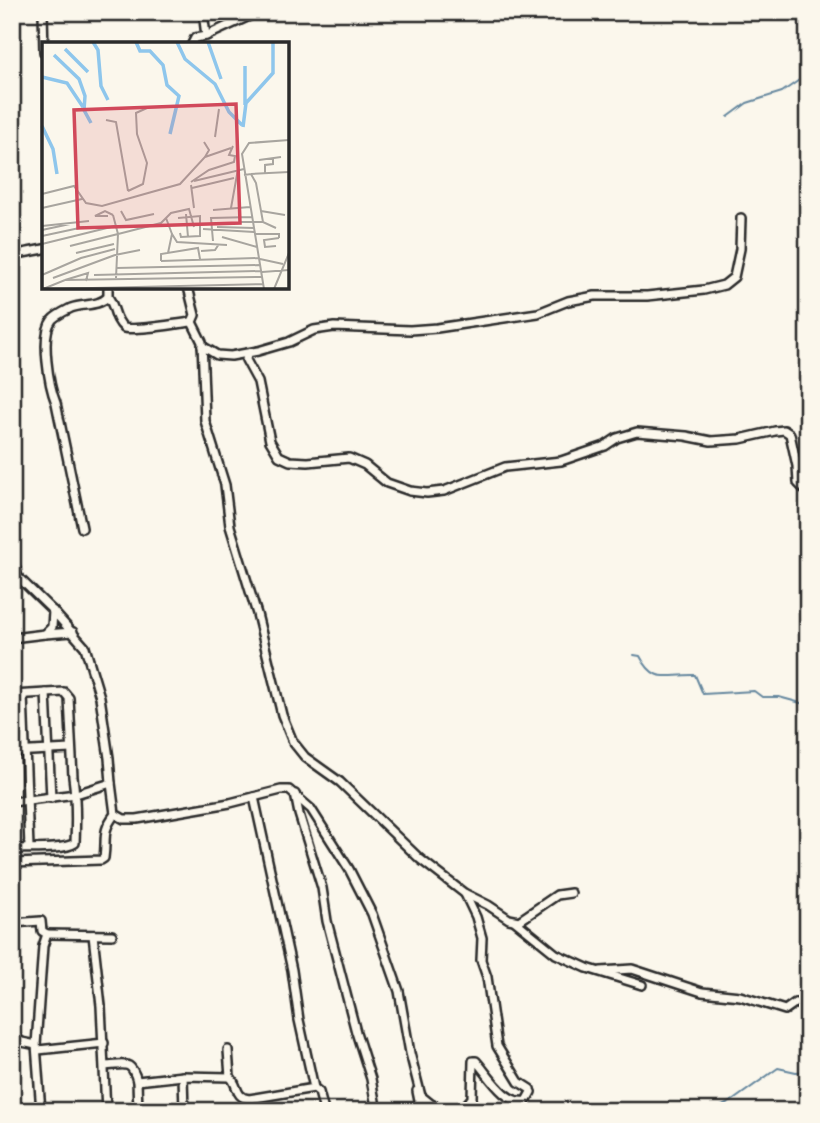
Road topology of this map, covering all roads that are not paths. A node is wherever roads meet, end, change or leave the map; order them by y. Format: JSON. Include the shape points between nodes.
{"nodes":[{"id":1,"x":43,"y":12,"type":"edge"},
{"id":2,"x":203,"y":12,"type":"edge"},
{"id":3,"x":258,"y":12,"type":"edge"},
{"id":4,"x":206,"y":36,"type":"junction"},
{"id":5,"x":44,"y":42,"type":"edge"},
{"id":6,"x":193,"y":42,"type":"edge"},
{"id":7,"x":741,"y":218,"type":"dead end"},
{"id":8,"x":42,"y":249,"type":"edge"},
{"id":9,"x":12,"y":255,"type":"edge"},
{"id":10,"x":108,"y":289,"type":"edge"},
{"id":11,"x":188,"y":289,"type":"edge"},
{"id":12,"x":107,"y":297,"type":"junction"},
{"id":13,"x":192,"y":322,"type":"junction"},
{"id":14,"x":202,"y":346,"type":"junction"},
{"id":15,"x":247,"y":354,"type":"junction"},
{"id":16,"x":808,"y":493,"type":"edge"},
{"id":17,"x":82,"y":527,"type":"dead end"},
{"id":18,"x":12,"y":555,"type":"edge"},
{"id":19,"x":54,"y":611,"type":"junction"},
{"id":20,"x":73,"y":632,"type":"junction"},
{"id":21,"x":45,"y":634,"type":"junction"},
{"id":22,"x":12,"y":638,"type":"edge"},
{"id":23,"x":46,"y":693,"type":"junction"},
{"id":24,"x":12,"y":695,"type":"edge"},
{"id":25,"x":23,"y":695,"type":"junction"},
{"id":26,"x":71,"y":749,"type":"junction"},
{"id":27,"x":49,"y":750,"type":"junction"},
{"id":28,"x":12,"y":752,"type":"edge"},
{"id":29,"x":25,"y":752,"type":"junction"},
{"id":30,"x":111,"y":783,"type":"junction"},
{"id":31,"x":76,"y":794,"type":"junction"},
{"id":32,"x":295,"y":794,"type":"junction"},
{"id":33,"x":254,"y":797,"type":"junction"},
{"id":34,"x":51,"y":798,"type":"junction"},
{"id":35,"x":29,"y":801,"type":"junction"},
{"id":36,"x":12,"y":802,"type":"edge"},
{"id":37,"x":115,"y":814,"type":"junction"},
{"id":38,"x":29,"y":847,"type":"junction"},
{"id":39,"x":12,"y":849,"type":"edge"},
{"id":40,"x":12,"y":863,"type":"edge"},
{"id":41,"x":464,"y":893,"type":"junction"},
{"id":42,"x":571,"y":893,"type":"dead end"},
{"id":43,"x":515,"y":921,"type":"junction"},
{"id":44,"x":12,"y":923,"type":"edge"},
{"id":45,"x":47,"y":934,"type":"junction"},
{"id":46,"x":93,"y":935,"type":"junction"},
{"id":47,"x":112,"y":935,"type":"dead end"},
{"id":48,"x":383,"y":947,"type":"junction"},
{"id":49,"x":601,"y":971,"type":"junction"},
{"id":50,"x":642,"y":985,"type":"dead end"},
{"id":51,"x":795,"y":1003,"type":"dead end"},
{"id":52,"x":12,"y":1035,"type":"edge"},
{"id":53,"x":104,"y":1043,"type":"junction"},
{"id":54,"x":37,"y":1048,"type":"junction"},
{"id":55,"x":228,"y":1050,"type":"dead end"},
{"id":56,"x":104,"y":1066,"type":"junction"},
{"id":57,"x":183,"y":1076,"type":"junction"},
{"id":58,"x":230,"y":1077,"type":"junction"},
{"id":59,"x":137,"y":1081,"type":"junction"},
{"id":60,"x":314,"y":1088,"type":"junction"},
{"id":61,"x":40,"y":1111,"type":"edge"},
{"id":62,"x":106,"y":1111,"type":"edge"},
{"id":63,"x":138,"y":1111,"type":"edge"},
{"id":64,"x":184,"y":1111,"type":"edge"},
{"id":65,"x":324,"y":1111,"type":"edge"},
{"id":66,"x":374,"y":1111,"type":"edge"},
{"id":67,"x":421,"y":1111,"type":"edge"}],
"edges":[{"from":1,"to":5,"type":"street"},
{"from":2,"to":4,"type":"street"},
{"from":3,"to":4,"type":"street"},
{"from":4,"to":6,"type":"street"},
{"from":7,"to":15,"type":"street","via":[[738,264],[734,277],[724,285],[667,295],[595,296],[538,313],[437,328],[324,328]]},
{"from":8,"to":9,"type":"street"},
{"from":10,"to":12,"type":"street"},
{"from":11,"to":13,"type":"street","via":[[195,315]]},
{"from":12,"to":13,"type":"street","via":[[116,321],[126,329]]},
{"from":12,"to":17,"type":"street","via":[[52,319],[47,331],[50,388]]},
{"from":13,"to":14,"type":"street"},
{"from":14,"to":15,"type":"street","via":[[217,355]]},
{"from":14,"to":41,"type":"street","via":[[205,421],[268,665],[293,742],[304,757],[340,782]]},
{"from":15,"to":16,"type":"street","via":[[279,456],[308,462],[349,458],[398,489],[444,491],[505,467],[561,461],[637,432],[710,441],[784,430],[790,434],[798,483]]},
{"from":18,"to":19,"type":"street","via":[[18,577]]},
{"from":19,"to":20,"type":"street"},
{"from":19,"to":21,"type":"street","via":[[52,627]]},
{"from":20,"to":21,"type":"street"},
{"from":20,"to":30,"type":"street","via":[[86,647],[93,667]]},
{"from":21,"to":22,"type":"street"},
{"from":23,"to":25,"type":"street"},
{"from":23,"to":26,"type":"street","via":[[64,692],[69,698]]},
{"from":23,"to":27,"type":"street"},
{"from":24,"to":25,"type":"street"},
{"from":25,"to":29,"type":"street"},
{"from":26,"to":27,"type":"street"},
{"from":26,"to":31,"type":"street"},
{"from":27,"to":29,"type":"street"},
{"from":27,"to":34,"type":"street"},
{"from":28,"to":29,"type":"street"},
{"from":29,"to":35,"type":"street"},
{"from":30,"to":31,"type":"street"},
{"from":30,"to":37,"type":"street"},
{"from":31,"to":34,"type":"street"},
{"from":31,"to":38,"type":"street","via":[[75,843],[58,848]]},
{"from":32,"to":33,"type":"street","via":[[287,789]]},
{"from":32,"to":48,"type":"street","via":[[312,809],[349,869],[376,921]]},
{"from":32,"to":66,"type":"street","via":[[371,1079]]},
{"from":33,"to":37,"type":"street","via":[[137,819]]},
{"from":33,"to":60,"type":"street"},
{"from":34,"to":35,"type":"street"},
{"from":35,"to":36,"type":"street"},
{"from":35,"to":38,"type":"street"},
{"from":37,"to":40,"type":"street","via":[[105,830],[101,860]]},
{"from":38,"to":39,"type":"street"},
{"from":41,"to":43,"type":"street"},
{"from":41,"to":48,"type":"street","via":[[482,938],[481,960],[498,1046],[519,1082],[531,1090],[526,1101],[507,1096],[473,1060],[472,1098],[465,1106],[444,1109],[421,1096],[399,992]]},
{"from":42,"to":43,"type":"street","via":[[557,895]]},
{"from":43,"to":49,"type":"street","via":[[556,954]]},
{"from":44,"to":45,"type":"street","via":[[41,921]]},
{"from":45,"to":46,"type":"street"},
{"from":45,"to":54,"type":"street"},
{"from":46,"to":47,"type":"street"},
{"from":46,"to":53,"type":"street"},
{"from":48,"to":67,"type":"street"},
{"from":49,"to":50,"type":"street"},
{"from":49,"to":51,"type":"street","via":[[632,970],[702,992],[740,996],[785,1010]]},
{"from":52,"to":54,"type":"street"},
{"from":53,"to":54,"type":"street"},
{"from":53,"to":56,"type":"street"},
{"from":54,"to":61,"type":"street"},
{"from":55,"to":58,"type":"street"},
{"from":56,"to":59,"type":"street","via":[[130,1065]]},
{"from":56,"to":62,"type":"street"},
{"from":57,"to":58,"type":"street"},
{"from":57,"to":59,"type":"street"},
{"from":57,"to":64,"type":"street"},
{"from":58,"to":60,"type":"street","via":[[237,1094],[249,1099]]},
{"from":59,"to":63,"type":"street"},
{"from":60,"to":65,"type":"street"}]}
